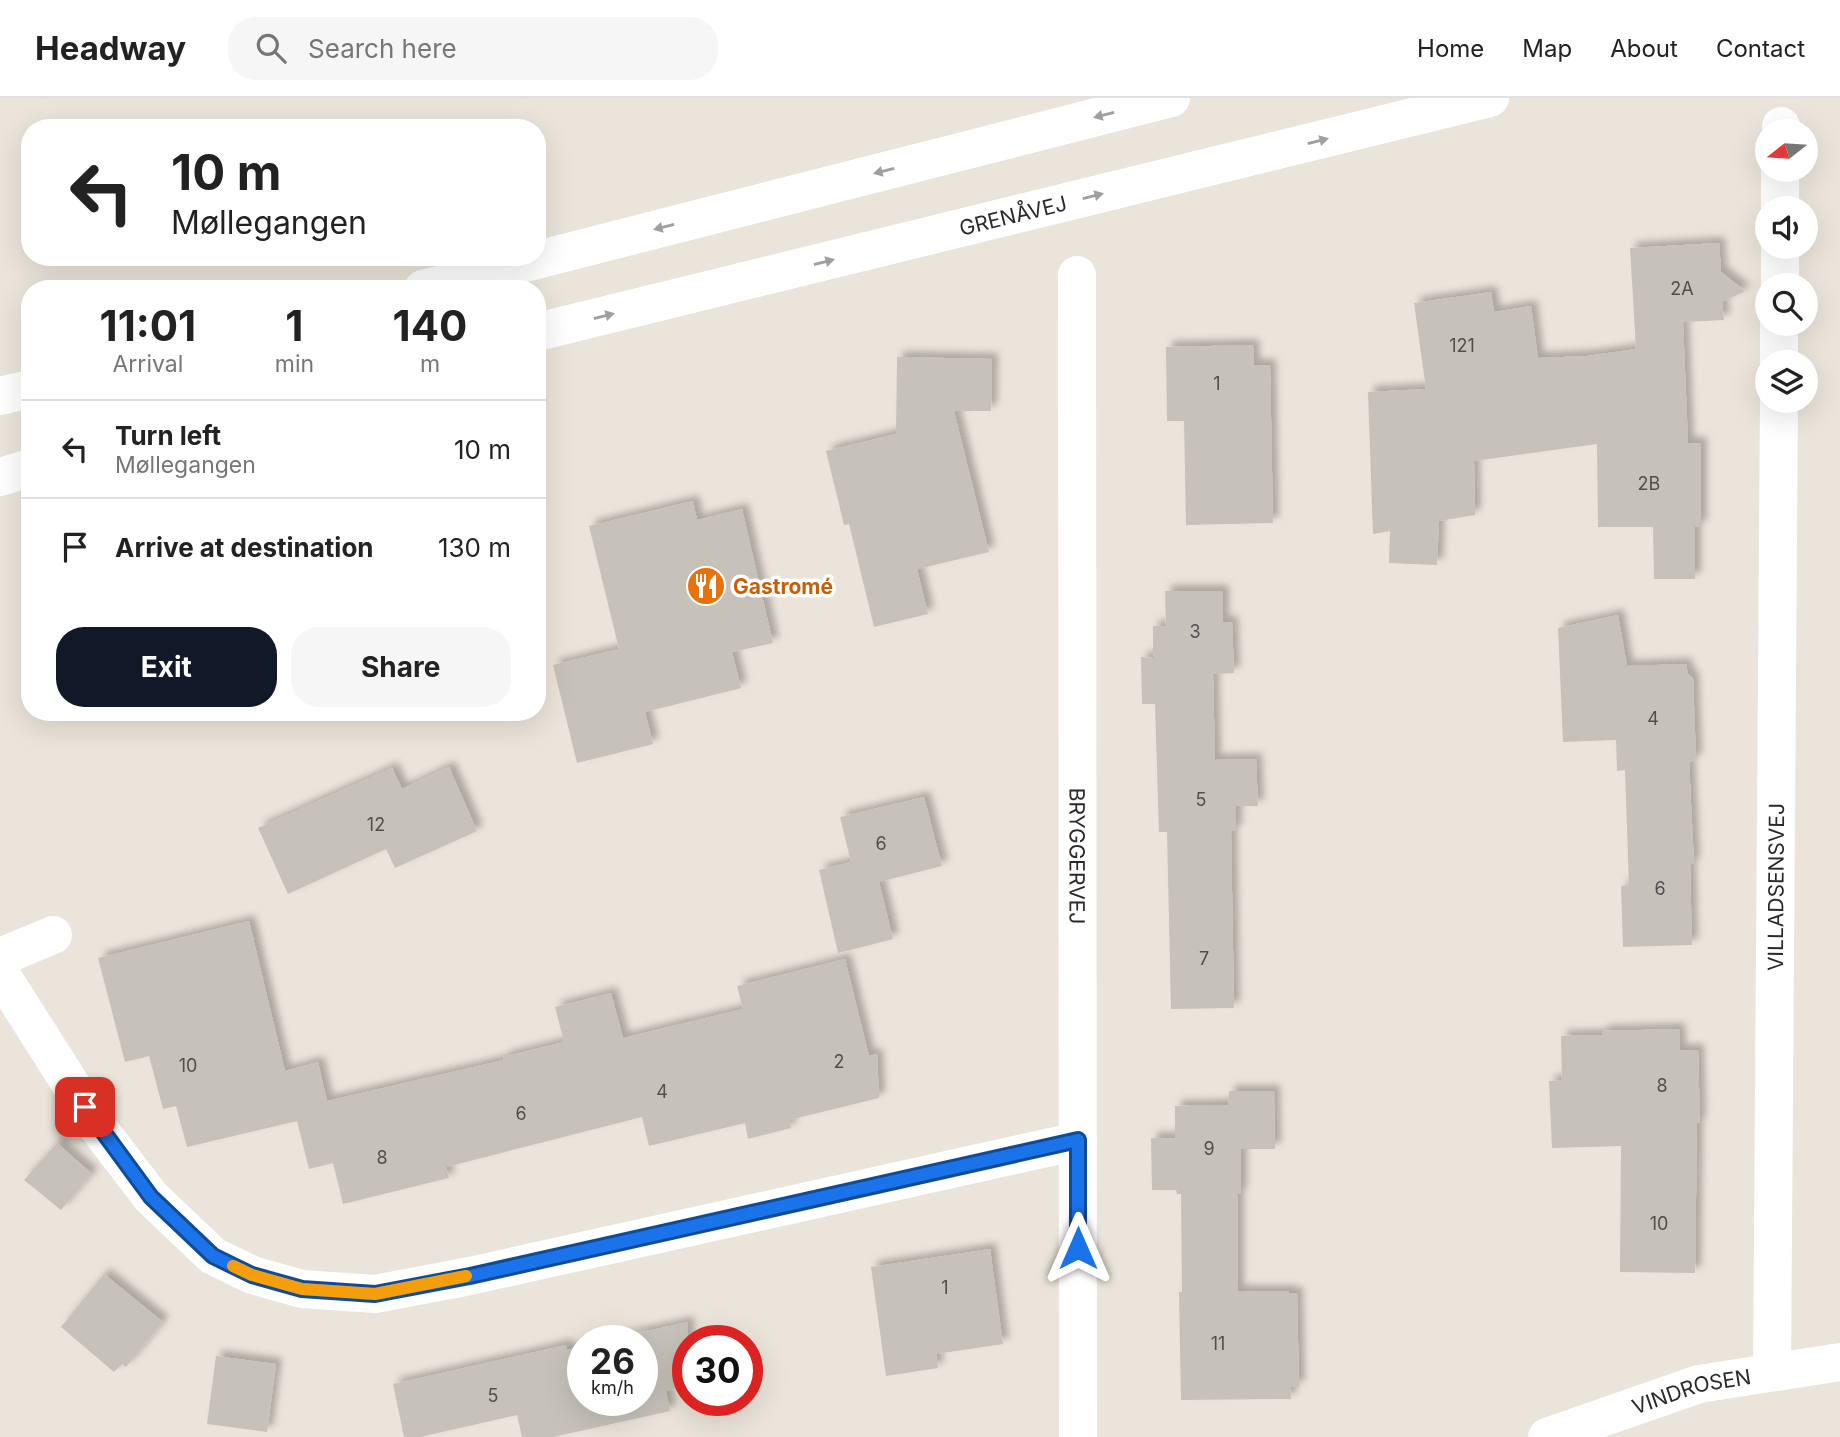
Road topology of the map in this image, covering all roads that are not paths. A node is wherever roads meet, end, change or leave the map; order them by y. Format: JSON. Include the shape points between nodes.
{"nodes":[{"id":1,"x":1171,"y":98,"type":"edge"},
{"id":2,"x":1490,"y":98,"type":"edge"},
{"id":3,"x":546,"y":258,"type":"edge"},
{"id":4,"x":513,"y":266,"type":"edge"},
{"id":5,"x":1077,"y":275,"type":"dead end"},
{"id":6,"x":458,"y":280,"type":"edge"},
{"id":7,"x":546,"y":330,"type":"edge"},
{"id":8,"x":21,"y":391,"type":"edge"},
{"id":9,"x":0,"y":397,"type":"edge"},
{"id":10,"x":1779,"y":413,"type":"edge"},
{"id":11,"x":21,"y":471,"type":"edge"},
{"id":12,"x":0,"y":477,"type":"edge"},
{"id":13,"x":53,"y":935,"type":"dead end"},
{"id":14,"x":0,"y":957,"type":"edge"},
{"id":15,"x":0,"y":973,"type":"edge"},
{"id":16,"x":1078,"y":1140,"type":"junction"},
{"id":17,"x":1840,"y":1362,"type":"edge"},
{"id":18,"x":1772,"y":1372,"type":"junction"},
{"id":19,"x":1078,"y":1437,"type":"edge"},
{"id":20,"x":1547,"y":1437,"type":"edge"}],
"edges":[{"from":1,"to":3,"type":"street","one_way":true},
{"from":7,"to":2,"type":"street","name":"GRENÅVEJ","one_way":true},
{"from":4,"to":6,"type":"street","one_way":true},
{"from":5,"to":16,"type":"street","name":"BRYGGERVEJ"},
{"from":8,"to":9,"type":"street"},
{"from":10,"to":18,"type":"street","name":"VILLADSENSVEJ"},
{"from":11,"to":12,"type":"street"},
{"from":13,"to":14,"type":"street"},
{"from":15,"to":16,"type":"street","via":[[99,1129],[151,1197],[213,1256],[252,1275],[302,1289],[375,1294],[470,1276]]},
{"from":16,"to":19,"type":"street","name":"BRYGGERVEJ"},
{"from":17,"to":18,"type":"street","name":"VINDROSEN"},
{"from":18,"to":20,"type":"street","name":"VINDROSEN","via":[[1699,1384]]}]}
